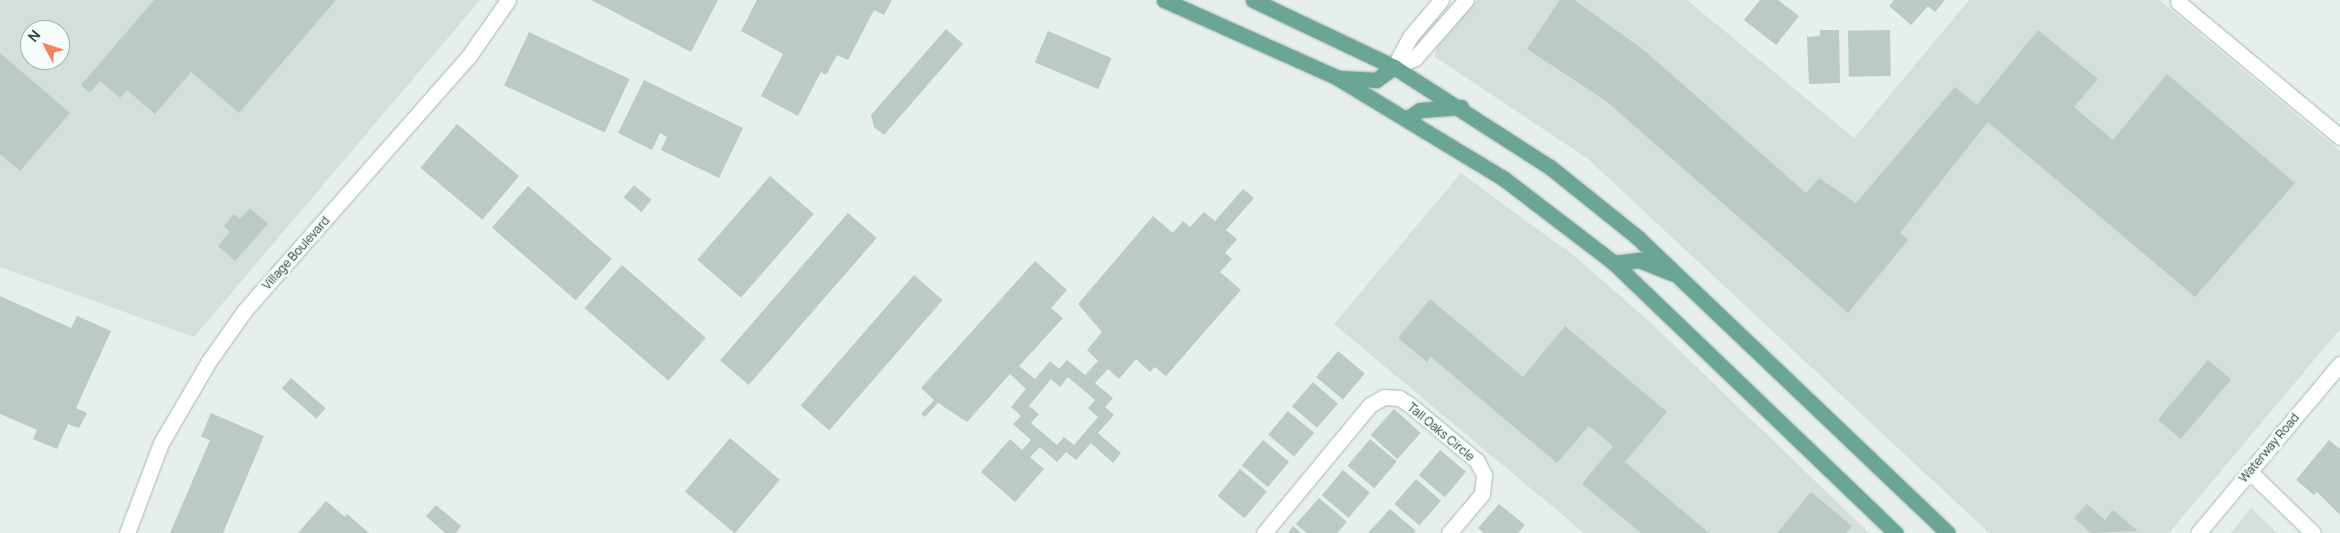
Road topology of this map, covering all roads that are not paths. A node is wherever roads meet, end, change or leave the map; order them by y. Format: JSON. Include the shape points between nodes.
{"nodes":[{"id":1,"x":508,"y":0,"type":"edge"},
{"id":2,"x":1164,"y":0,"type":"edge"},
{"id":3,"x":1253,"y":0,"type":"edge"},
{"id":4,"x":1441,"y":0,"type":"edge"},
{"id":5,"x":1466,"y":0,"type":"edge"},
{"id":6,"x":2178,"y":2,"type":"dead end"},
{"id":7,"x":1394,"y":68,"type":"junction"},
{"id":8,"x":1336,"y":77,"type":"junction"},
{"id":9,"x":1461,"y":107,"type":"junction"},
{"id":10,"x":1408,"y":118,"type":"junction"},
{"id":11,"x":2340,"y":137,"type":"edge"},
{"id":12,"x":1614,"y":263,"type":"junction"},
{"id":13,"x":1679,"y":276,"type":"junction"},
{"id":14,"x":2340,"y":364,"type":"edge"},
{"id":15,"x":2249,"y":471,"type":"junction"},
{"id":16,"x":127,"y":533,"type":"edge"},
{"id":17,"x":1264,"y":533,"type":"edge"},
{"id":18,"x":1449,"y":533,"type":"edge"},
{"id":19,"x":1896,"y":533,"type":"edge"},
{"id":20,"x":1948,"y":533,"type":"edge"},
{"id":21,"x":2198,"y":533,"type":"edge"},
{"id":22,"x":2313,"y":533,"type":"edge"}],
"edges":[{"from":1,"to":16,"type":"street","name":"Village Boulevard","via":[[469,56],[245,310],[208,361],[161,443]]},
{"from":2,"to":8,"type":"main road"},
{"from":3,"to":7,"type":"main road"},
{"from":4,"to":7,"type":"street","via":[[1410,37]]},
{"from":5,"to":7,"type":"street","via":[[1415,58]]},
{"from":6,"to":11,"type":"street"},
{"from":7,"to":8,"type":"main road","via":[[1376,80]]},
{"from":7,"to":9,"type":"main road"},
{"from":8,"to":10,"type":"main road"},
{"from":9,"to":10,"type":"main road","via":[[1431,108]]},
{"from":9,"to":13,"type":"main road","via":[[1601,206]]},
{"from":10,"to":12,"type":"main road","via":[[1503,178]]},
{"from":12,"to":13,"type":"main road","via":[[1639,260]]},
{"from":12,"to":19,"type":"main road"},
{"from":13,"to":20,"type":"main road"},
{"from":14,"to":15,"type":"street","name":"Waterway Road"},
{"from":15,"to":21,"type":"street","name":"Waterway Road"},
{"from":15,"to":22,"type":"street"},
{"from":17,"to":18,"type":"street","name":"Tall Oaks Circle","via":[[1370,404],[1384,397],[1399,398],[1410,405],[1477,461],[1484,476],[1482,494]]}]}
